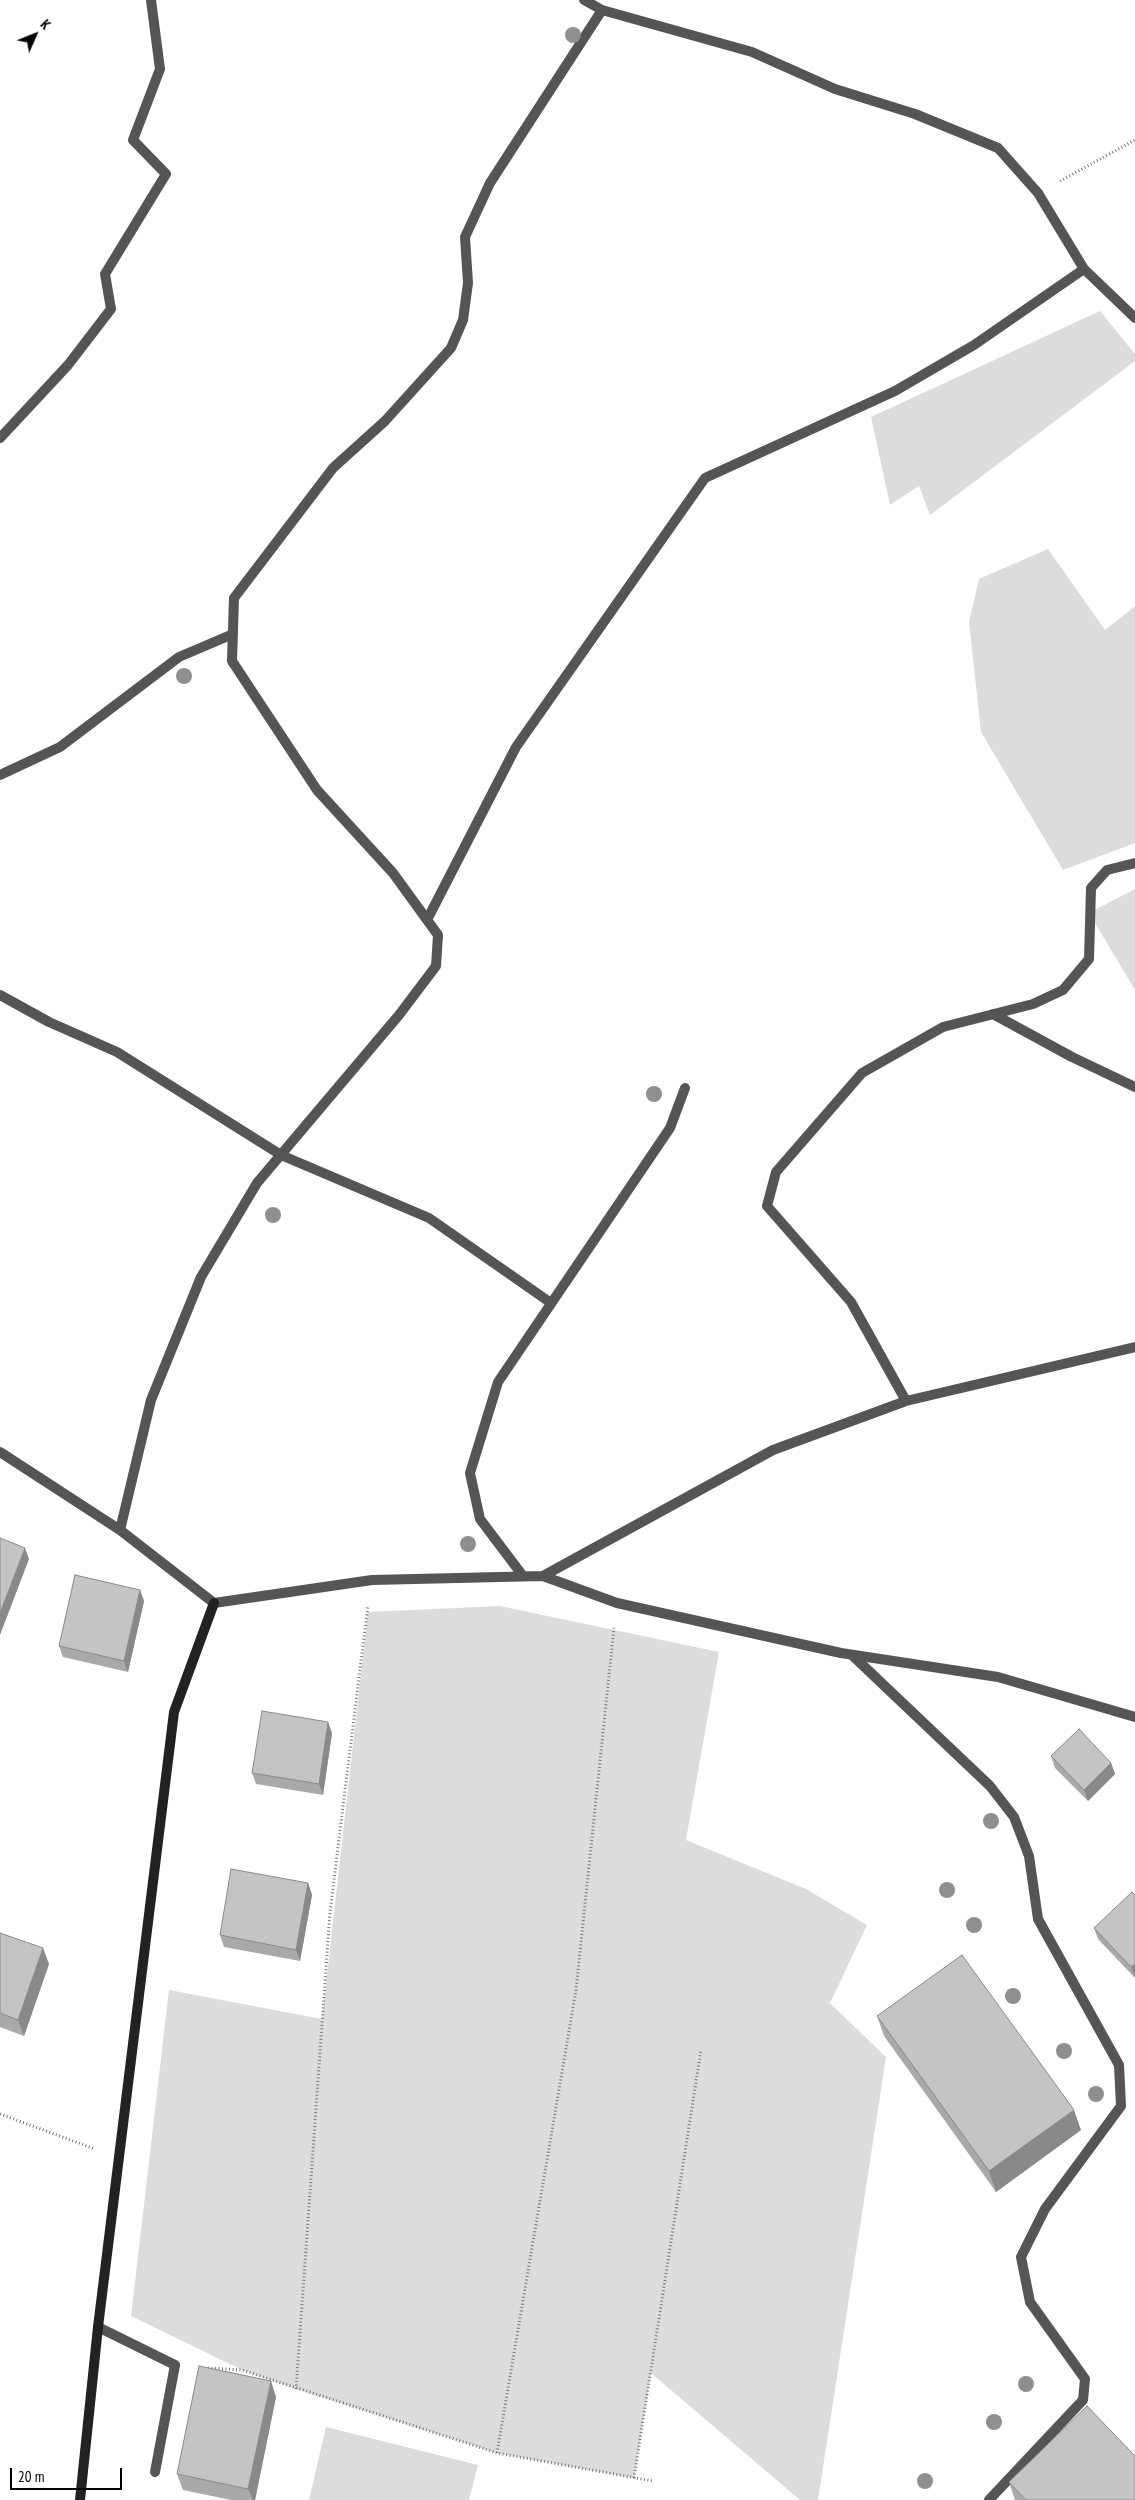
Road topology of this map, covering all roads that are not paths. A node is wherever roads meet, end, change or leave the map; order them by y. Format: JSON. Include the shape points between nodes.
{"nodes":[{"id":1,"x":151,"y":0,"type":"edge"},
{"id":2,"x":584,"y":0,"type":"edge"},
{"id":3,"x":602,"y":10,"type":"junction"},
{"id":4,"x":1084,"y":268,"type":"junction"},
{"id":5,"x":1135,"y":318,"type":"edge"},
{"id":6,"x":0,"y":438,"type":"edge"},
{"id":7,"x":233,"y":634,"type":"junction"},
{"id":8,"x":0,"y":775,"type":"edge"},
{"id":9,"x":1135,"y":863,"type":"edge"},
{"id":10,"x":427,"y":920,"type":"junction"},
{"id":11,"x":0,"y":995,"type":"edge"},
{"id":12,"x":993,"y":1014,"type":"junction"},
{"id":13,"x":1135,"y":1087,"type":"edge"},
{"id":14,"x":684,"y":1088,"type":"dead end"},
{"id":15,"x":281,"y":1155,"type":"junction"},
{"id":16,"x":551,"y":1303,"type":"junction"},
{"id":17,"x":1135,"y":1347,"type":"edge"},
{"id":18,"x":906,"y":1401,"type":"junction"},
{"id":19,"x":0,"y":1452,"type":"edge"},
{"id":20,"x":120,"y":1530,"type":"junction"},
{"id":21,"x":523,"y":1576,"type":"junction"},
{"id":22,"x":543,"y":1576,"type":"junction"},
{"id":23,"x":214,"y":1603,"type":"junction"},
{"id":24,"x":852,"y":1655,"type":"junction"},
{"id":25,"x":1135,"y":1718,"type":"edge"},
{"id":26,"x":98,"y":2328,"type":"junction"},
{"id":27,"x":155,"y":2472,"type":"dead end"},
{"id":28,"x":80,"y":2500,"type":"edge"},
{"id":29,"x":989,"y":2500,"type":"edge"}],
"edges":[{"from":1,"to":6,"type":"street","via":[[160,69],[133,140],[166,174],[105,274],[111,309],[68,365]]},
{"from":2,"to":3,"type":"street"},
{"from":3,"to":4,"type":"street","via":[[752,52],[835,89],[915,114],[998,148],[1038,194]]},
{"from":3,"to":7,"type":"street","via":[[490,183],[465,237],[468,283],[463,320],[451,348],[385,421],[327,475],[234,598]]},
{"from":4,"to":5,"type":"street"},
{"from":4,"to":10,"type":"street","via":[[974,345],[895,391],[705,478],[516,746]]},
{"from":7,"to":8,"type":"street","via":[[179,657],[60,747]]},
{"from":7,"to":10,"type":"street","via":[[232,661],[317,790],[393,873]]},
{"from":9,"to":12,"type":"street","via":[[1107,870],[1091,888],[1089,959],[1063,990],[1033,1004]]},
{"from":10,"to":15,"type":"street","via":[[438,935],[436,966]]},
{"from":11,"to":15,"type":"street","via":[[49,1022],[117,1052]]},
{"from":12,"to":13,"type":"street"},
{"from":12,"to":18,"type":"street","via":[[943,1027],[862,1074],[776,1172],[767,1206],[851,1302]]},
{"from":14,"to":16,"type":"street","via":[[670,1128]]},
{"from":15,"to":16,"type":"street","via":[[429,1218]]},
{"from":15,"to":20,"type":"street","via":[[257,1183],[201,1278],[151,1400]]},
{"from":16,"to":21,"type":"street","via":[[498,1382],[470,1473],[480,1519]]},
{"from":17,"to":18,"type":"street"},
{"from":18,"to":22,"type":"street","via":[[773,1450]]},
{"from":19,"to":20,"type":"street"},
{"from":20,"to":23,"type":"street"},
{"from":21,"to":22,"type":"street"},
{"from":21,"to":23,"type":"street","via":[[372,1580]]},
{"from":22,"to":24,"type":"street","via":[[617,1603]]},
{"from":23,"to":26,"type":"street","via":[[174,1712]]},
{"from":24,"to":25,"type":"street","via":[[998,1677]]},
{"from":24,"to":29,"type":"street","via":[[990,1786],[1014,1817],[1029,1856],[1038,1919],[1119,2065],[1121,2106],[1045,2209],[1022,2257],[1030,2302],[1085,2379],[1083,2400]]},
{"from":26,"to":27,"type":"street","via":[[175,2365]]},
{"from":26,"to":28,"type":"street"}]}
